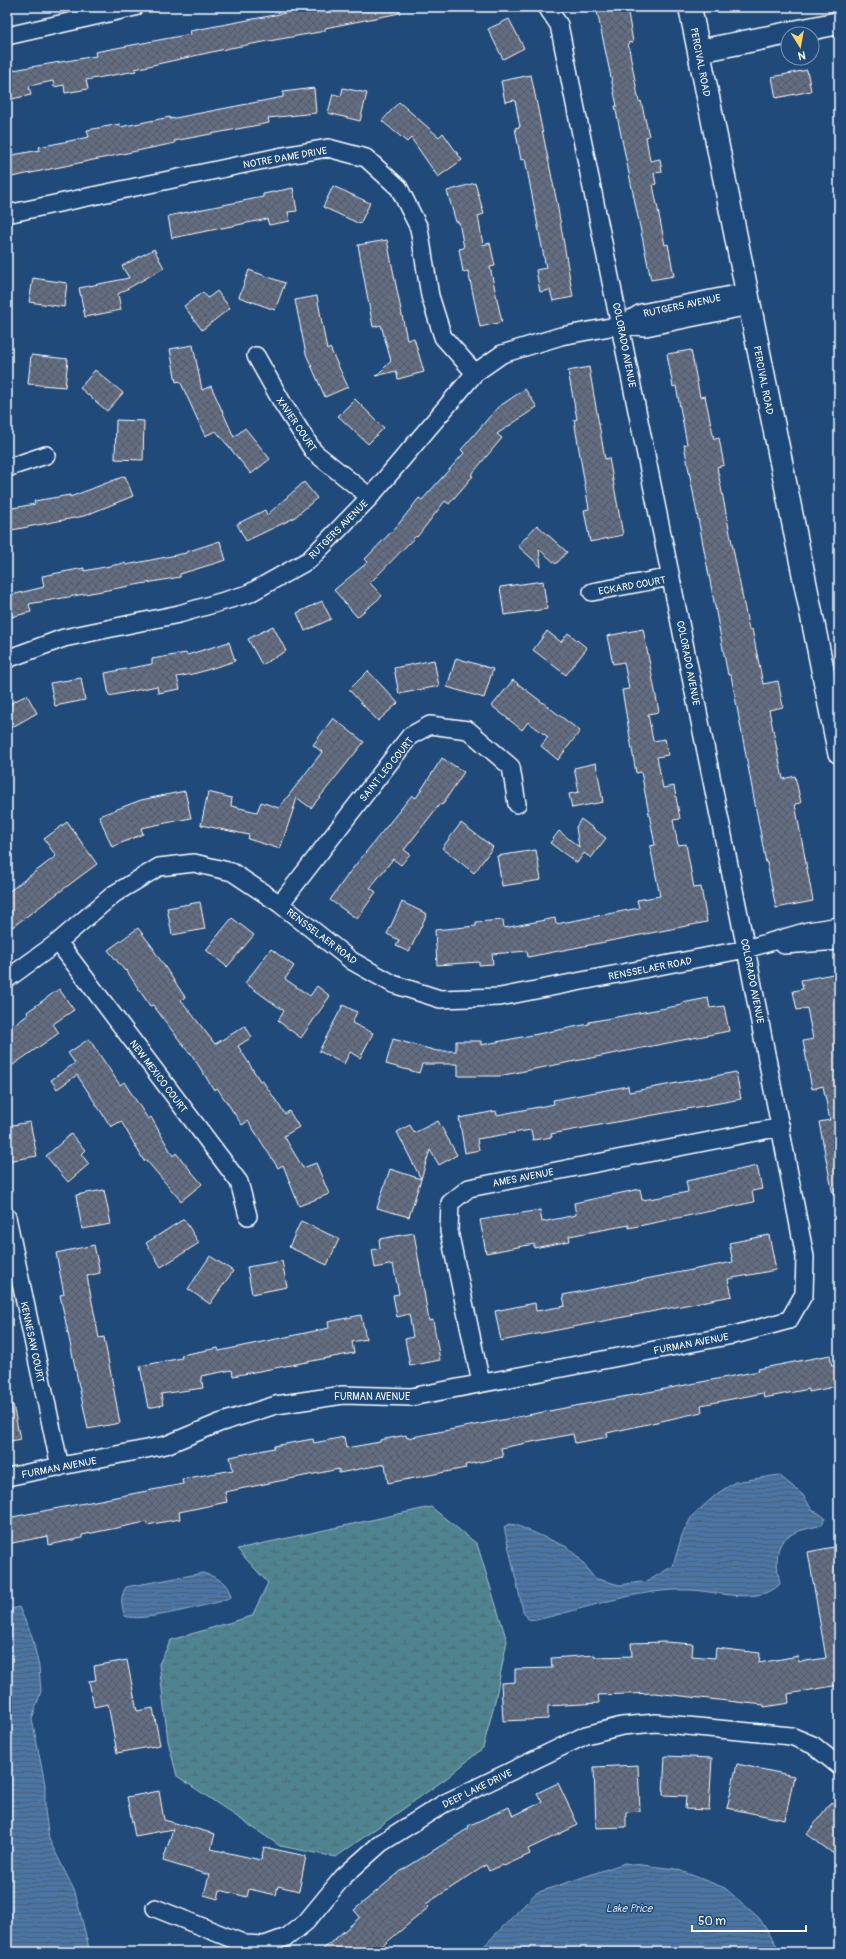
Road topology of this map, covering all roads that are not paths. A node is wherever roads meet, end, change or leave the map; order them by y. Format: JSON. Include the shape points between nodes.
{"nodes":[{"id":1,"x":135,"y":7,"type":"edge"},
{"id":2,"x":547,"y":7,"type":"edge"},
{"id":3,"x":690,"y":7,"type":"edge"},
{"id":4,"x":839,"y":23,"type":"edge"},
{"id":5,"x":7,"y":36,"type":"edge"},
{"id":6,"x":699,"y":51,"type":"junction"},
{"id":7,"x":7,"y":214,"type":"edge"},
{"id":8,"x":747,"y":299,"type":"junction"},
{"id":9,"x":621,"y":325,"type":"junction"},
{"id":10,"x":256,"y":356,"type":"dead end"},
{"id":11,"x":475,"y":372,"type":"junction"},
{"id":12,"x":46,"y":455,"type":"dead end"},
{"id":13,"x":7,"y":468,"type":"edge"},
{"id":14,"x":370,"y":497,"type":"junction"},
{"id":15,"x":671,"y":577,"type":"junction"},
{"id":16,"x":592,"y":592,"type":"dead end"},
{"id":17,"x":7,"y":659,"type":"edge"},
{"id":18,"x":839,"y":752,"type":"edge"},
{"id":19,"x":517,"y":804,"type":"dead end"},
{"id":20,"x":280,"y":904,"type":"junction"},
{"id":21,"x":839,"y":926,"type":"edge"},
{"id":22,"x":839,"y":940,"type":"edge"},
{"id":23,"x":58,"y":942,"type":"junction"},
{"id":24,"x":746,"y":949,"type":"junction"},
{"id":25,"x":7,"y":979,"type":"edge"},
{"id":26,"x":781,"y":1127,"type":"junction"},
{"id":27,"x":248,"y":1216,"type":"dead end"},
{"id":28,"x":7,"y":1217,"type":"edge"},
{"id":29,"x":789,"y":1320,"type":"joint"},
{"id":30,"x":481,"y":1383,"type":"junction"},
{"id":31,"x":60,"y":1467,"type":"junction"},
{"id":32,"x":7,"y":1477,"type":"edge"},
{"id":33,"x":839,"y":1766,"type":"edge"},
{"id":34,"x":155,"y":1908,"type":"dead end"}],
"edges":[{"from":1,"to":5,"type":"street"},
{"from":2,"to":9,"type":"street","name":"COLORADO AVENUE","via":[[559,25]]},
{"from":3,"to":6,"type":"street","name":"PERCIVAL ROAD"},
{"from":4,"to":6,"type":"street"},
{"from":6,"to":8,"type":"street","name":"PERCIVAL ROAD"},
{"from":7,"to":11,"type":"street","name":"NOTRE DAME DRIVE","via":[[328,148],[366,158],[399,188],[419,228],[430,296],[443,337]]},
{"from":8,"to":9,"type":"street","name":"RUTGERS AVENUE","via":[[641,313]]},
{"from":8,"to":18,"type":"street","name":"PERCIVAL ROAD"},
{"from":9,"to":11,"type":"street","name":"RUTGERS AVENUE","via":[[561,336],[502,354]]},
{"from":9,"to":15,"type":"street","name":"COLORADO AVENUE"},
{"from":10,"to":14,"type":"street","name":"XAVIER COURT","via":[[314,452]]},
{"from":11,"to":14,"type":"street","name":"RUTGERS AVENUE"},
{"from":12,"to":13,"type":"street"},
{"from":14,"to":17,"type":"street","name":"RUTGERS AVENUE","via":[[309,560],[248,594],[179,614],[64,638]]},
{"from":15,"to":16,"type":"street","name":"ECKARD COURT"},
{"from":15,"to":24,"type":"street","name":"COLORADO AVENUE"},
{"from":19,"to":20,"type":"street","name":"SAINT LEO COURT","via":[[511,767],[468,730],[430,725],[410,736]]},
{"from":20,"to":23,"type":"street","name":"RENSSELAER ROAD","via":[[232,872],[194,863],[159,867],[114,894]]},
{"from":20,"to":24,"type":"street","name":"RENSSELAER ROAD","via":[[352,961],[393,984],[440,999],[500,997]]},
{"from":21,"to":24,"type":"street","name":"RENSSELAER ROAD","via":[[808,931]]},
{"from":22,"to":24,"type":"street","name":"RENSSELAER ROAD"},
{"from":23,"to":25,"type":"street","name":"RENSSELAER ROAD"},
{"from":23,"to":27,"type":"street","name":"NEW MEXICO COURT","via":[[239,1182]]},
{"from":24,"to":26,"type":"street","name":"COLORADO AVENUE"},
{"from":26,"to":29,"type":"street","name":"COLORADO AVENUE","via":[[805,1257],[804,1294]]},
{"from":26,"to":30,"type":"street","name":"AMES AVENUE","via":[[469,1188],[450,1203],[449,1231]]},
{"from":28,"to":31,"type":"street","name":"KENNESAW COURT"},
{"from":29,"to":30,"type":"street","name":"FURMAN AVENUE","via":[[738,1334]]},
{"from":30,"to":31,"type":"street","name":"FURMAN AVENUE","via":[[411,1397],[343,1395],[276,1405],[219,1423],[166,1445]]},
{"from":31,"to":32,"type":"street","name":"FURMAN AVENUE"},
{"from":33,"to":34,"type":"street","name":"DEEP LAKE DRIVE","via":[[813,1745],[791,1736],[656,1723],[622,1726],[586,1735],[443,1804],[381,1844],[343,1877],[306,1922],[287,1938],[265,1945],[245,1944]]}]}
